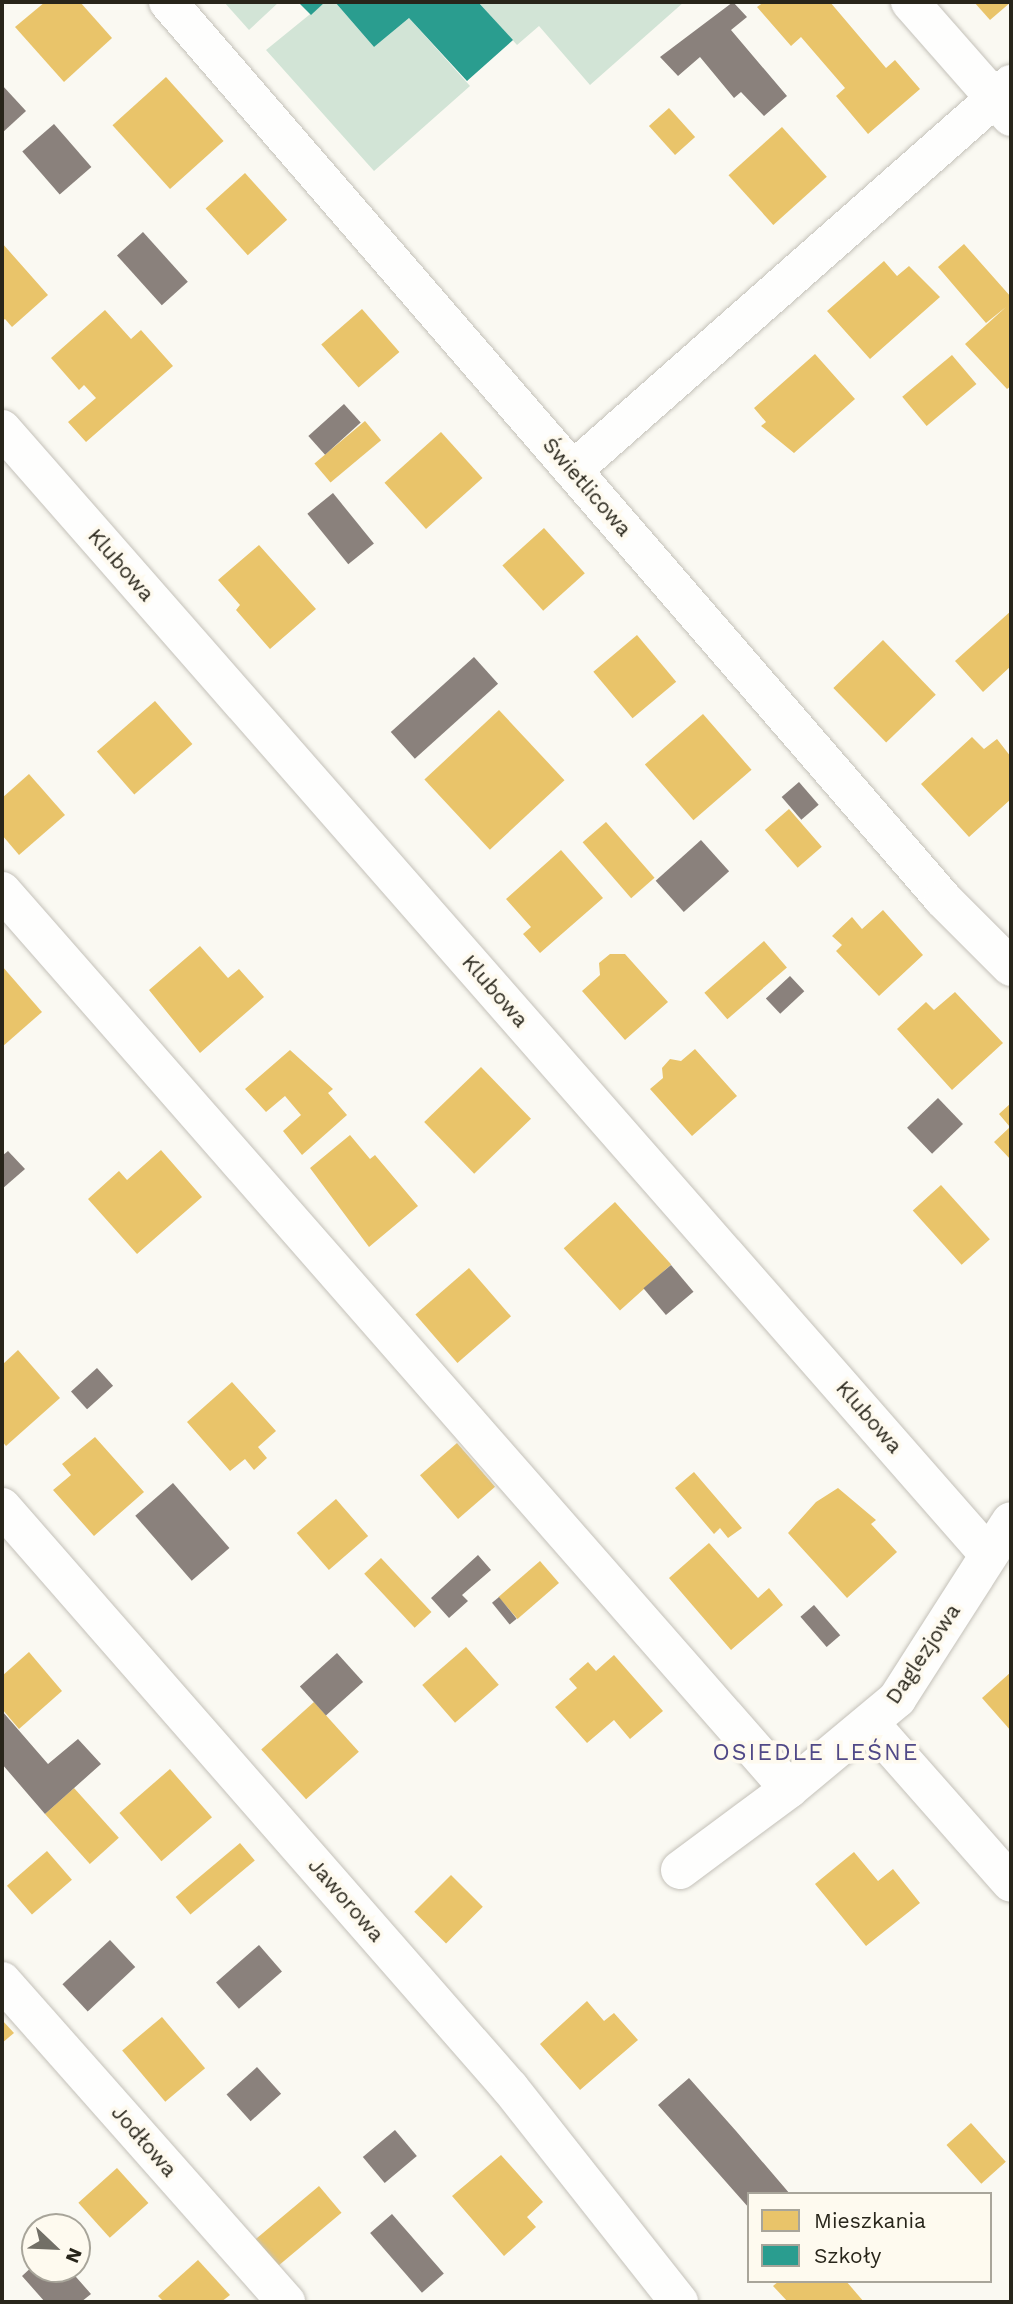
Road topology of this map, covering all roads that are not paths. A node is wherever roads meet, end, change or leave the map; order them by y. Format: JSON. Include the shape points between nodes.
{"nodes":[{"id":1,"x":168,"y":2,"type":"edge"},
{"id":2,"x":910,"y":2,"type":"edge"},
{"id":3,"x":1006,"y":100,"type":"edge"},
{"id":4,"x":2,"y":429,"type":"edge"},
{"id":5,"x":573,"y":470,"type":"junction"},
{"id":6,"x":2,"y":891,"type":"edge"},
{"id":7,"x":1011,"y":967,"type":"edge"},
{"id":8,"x":2,"y":1507,"type":"edge"},
{"id":9,"x":1011,"y":1521,"type":"edge"},
{"id":10,"x":988,"y":1554,"type":"junction"},
{"id":11,"x":870,"y":1723,"type":"junction"},
{"id":12,"x":789,"y":1789,"type":"junction"},
{"id":13,"x":680,"y":1870,"type":"dead end"},
{"id":14,"x":1011,"y":1883,"type":"edge"},
{"id":15,"x":2,"y":1980,"type":"edge"},
{"id":16,"x":286,"y":2302,"type":"edge"},
{"id":17,"x":679,"y":2302,"type":"edge"}],
"edges":[{"from":1,"to":5,"type":"street","name":"Świetlicowa"},
{"from":2,"to":3,"type":"street"},
{"from":3,"to":5,"type":"street"},
{"from":4,"to":10,"type":"street","name":"Klubowa"},
{"from":5,"to":7,"type":"street","name":"Świetlicowa","via":[[943,899]]},
{"from":6,"to":12,"type":"street"},
{"from":8,"to":17,"type":"street","name":"Jaworowa","via":[[510,2088]]},
{"from":9,"to":10,"type":"street","name":"Daglezjowa"},
{"from":10,"to":11,"type":"street","name":"Daglezjowa","via":[[897,1699]]},
{"from":11,"to":12,"type":"street","name":"Daglezjowa"},
{"from":11,"to":14,"type":"street"},
{"from":12,"to":13,"type":"street","name":"Daglezjowa"},
{"from":15,"to":16,"type":"street","name":"Jodłowa"}]}
